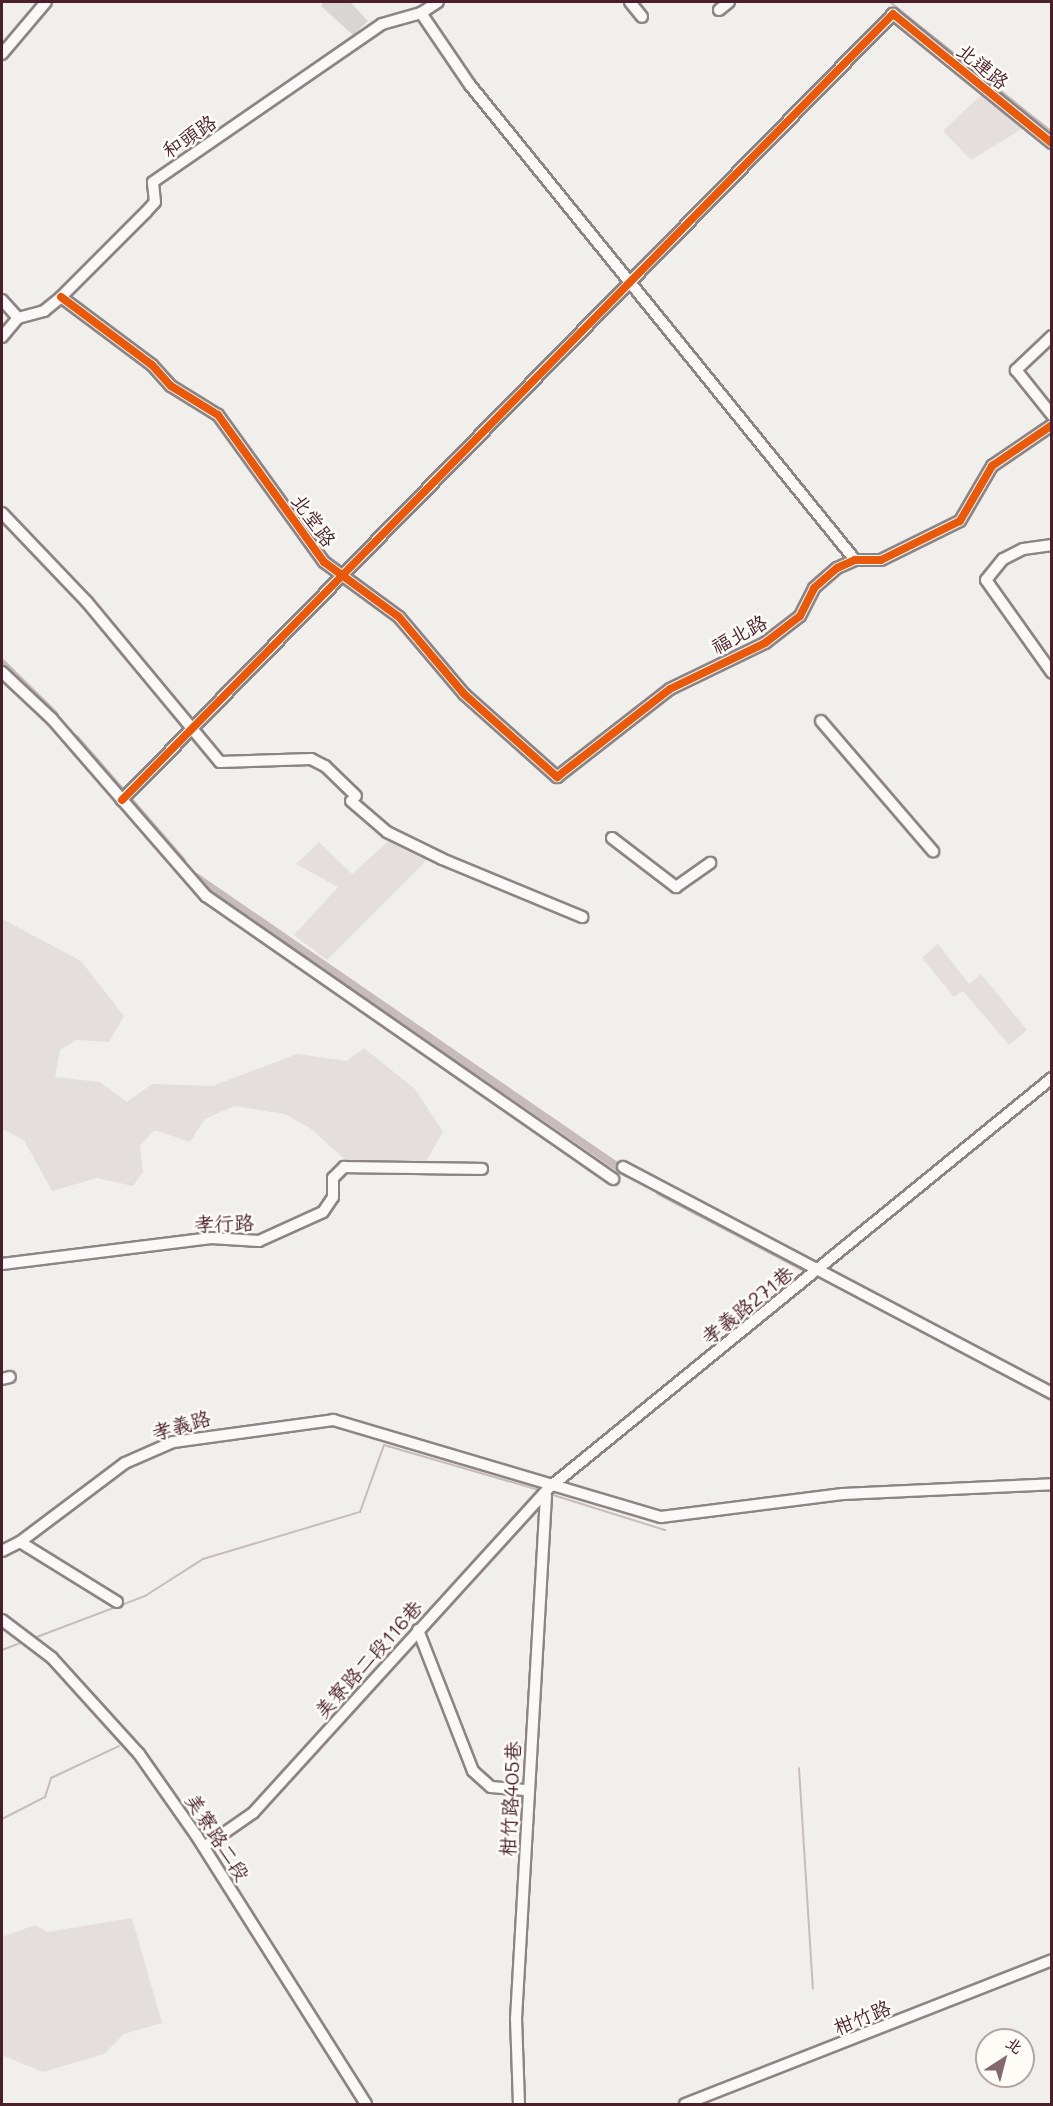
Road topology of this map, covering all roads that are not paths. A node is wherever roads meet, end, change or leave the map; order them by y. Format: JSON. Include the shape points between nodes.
{"nodes":[{"id":1,"x":46,"y":2,"type":"edge"},
{"id":2,"x":438,"y":2,"type":"edge"},
{"id":3,"x":630,"y":2,"type":"edge"},
{"id":4,"x":729,"y":2,"type":"edge"},
{"id":5,"x":719,"y":10,"type":"dead end"},
{"id":6,"x":421,"y":13,"type":"junction"},
{"id":7,"x":642,"y":17,"type":"dead end"},
{"id":8,"x":2,"y":54,"type":"edge"},
{"id":9,"x":1052,"y":143,"type":"edge"},
{"id":10,"x":630,"y":282,"type":"junction"},
{"id":11,"x":61,"y":297,"type":"junction"},
{"id":12,"x":2,"y":300,"type":"edge"},
{"id":13,"x":18,"y":318,"type":"junction"},
{"id":14,"x":1052,"y":336,"type":"edge"},
{"id":15,"x":2,"y":337,"type":"edge"},
{"id":16,"x":1052,"y":415,"type":"edge"},
{"id":17,"x":1052,"y":425,"type":"edge"},
{"id":18,"x":2,"y":513,"type":"edge"},
{"id":19,"x":1052,"y":545,"type":"edge"},
{"id":20,"x":855,"y":560,"type":"junction"},
{"id":21,"x":344,"y":575,"type":"junction"},
{"id":22,"x":2,"y":672,"type":"edge"},
{"id":23,"x":1052,"y":673,"type":"edge"},
{"id":24,"x":821,"y":721,"type":"dead end"},
{"id":25,"x":193,"y":728,"type":"junction"},
{"id":26,"x":598,"y":748,"type":"joint"},
{"id":27,"x":122,"y":800,"type":"junction"},
{"id":28,"x":612,"y":838,"type":"dead end"},
{"id":29,"x":933,"y":851,"type":"dead end"},
{"id":30,"x":710,"y":863,"type":"dead end"},
{"id":31,"x":582,"y":917,"type":"dead end"},
{"id":32,"x":1052,"y":1078,"type":"edge"},
{"id":33,"x":623,"y":1167,"type":"dead end"},
{"id":34,"x":482,"y":1169,"type":"dead end"},
{"id":35,"x":613,"y":1179,"type":"dead end"},
{"id":36,"x":2,"y":1264,"type":"edge"},
{"id":37,"x":819,"y":1269,"type":"junction"},
{"id":38,"x":1052,"y":1393,"type":"edge"},
{"id":39,"x":1052,"y":1484,"type":"edge"},
{"id":40,"x":548,"y":1491,"type":"junction"},
{"id":41,"x":20,"y":1542,"type":"junction"},
{"id":42,"x":2,"y":1551,"type":"edge"},
{"id":43,"x":117,"y":1602,"type":"dead end"},
{"id":44,"x":2,"y":1620,"type":"edge"},
{"id":45,"x":418,"y":1630,"type":"junction"},
{"id":46,"x":528,"y":1790,"type":"junction"},
{"id":47,"x":204,"y":1847,"type":"junction"},
{"id":48,"x":1052,"y":1960,"type":"edge"},
{"id":49,"x":366,"y":2104,"type":"edge"},
{"id":50,"x":519,"y":2104,"type":"edge"},
{"id":51,"x":685,"y":2104,"type":"edge"}],
"edges":[{"from":1,"to":8,"type":"street"},
{"from":2,"to":6,"type":"street","name":"和頭路"},
{"from":3,"to":7,"type":"street"},
{"from":4,"to":5,"type":"street"},
{"from":6,"to":10,"type":"street","via":[[470,85]]},
{"from":6,"to":11,"type":"street","name":"和頭路","via":[[382,24],[153,182],[155,202]]},
{"from":9,"to":10,"type":"street","name":"北連路","via":[[893,14]]},
{"from":10,"to":20,"type":"street"},
{"from":10,"to":21,"type":"street"},
{"from":11,"to":13,"type":"street","name":"和頭路","via":[[44,311]]},
{"from":11,"to":21,"type":"street","name":"北堂路","via":[[152,365],[171,386],[218,415],[324,562]]},
{"from":12,"to":13,"type":"street"},
{"from":13,"to":15,"type":"street"},
{"from":14,"to":16,"type":"street","via":[[1016,370]]},
{"from":17,"to":20,"type":"street","name":"福北路","via":[[992,466],[960,521],[881,560]]},
{"from":18,"to":25,"type":"street","via":[[87,602]]},
{"from":19,"to":23,"type":"street","via":[[1023,549],[1003,559],[986,580]]},
{"from":20,"to":26,"type":"street","name":"福北路","via":[[825,576],[800,616],[765,644],[670,689]]},
{"from":21,"to":25,"type":"street"},
{"from":21,"to":26,"type":"street","name":"北堂路","via":[[399,617],[464,694],[549,774],[557,777],[568,772]]},
{"from":22,"to":27,"type":"street","via":[[52,719]]},
{"from":24,"to":29,"type":"street"},
{"from":25,"to":27,"type":"street"},
{"from":25,"to":31,"type":"street","via":[[220,762],[311,759],[325,766],[387,832],[442,860]]},
{"from":27,"to":35,"type":"street","via":[[206,896]]},
{"from":28,"to":30,"type":"street","via":[[676,887]]},
{"from":32,"to":37,"type":"street","name":"孝義路271巷"},
{"from":33,"to":37,"type":"street"},
{"from":34,"to":36,"type":"street","name":"孝行路","via":[[344,1167],[333,1178],[333,1197],[323,1212],[259,1241],[211,1238],[85,1258],[26,1258]]},
{"from":37,"to":38,"type":"street"},
{"from":37,"to":40,"type":"street","name":"孝義路271巷"},
{"from":39,"to":40,"type":"street","name":"孝義路","via":[[843,1494],[661,1517]]},
{"from":40,"to":41,"type":"street","name":"孝義路","via":[[333,1420],[173,1442],[125,1463]]},
{"from":40,"to":45,"type":"street","name":"美寮路二段116巷"},
{"from":40,"to":46,"type":"street","name":"柑竹路405巷"},
{"from":41,"to":42,"type":"street","name":"孝義路"},
{"from":41,"to":43,"type":"street"},
{"from":44,"to":47,"type":"street","name":"美寮路二段","via":[[52,1659],[112,1721]]},
{"from":45,"to":46,"type":"street","via":[[473,1771],[491,1787]]},
{"from":45,"to":47,"type":"street","name":"美寮路二段116巷","via":[[253,1813]]},
{"from":46,"to":50,"type":"street","name":"柑竹路405巷","via":[[516,2019]]},
{"from":47,"to":49,"type":"street","name":"美寮路二段"},
{"from":48,"to":51,"type":"street","name":"柑竹路"}]}
